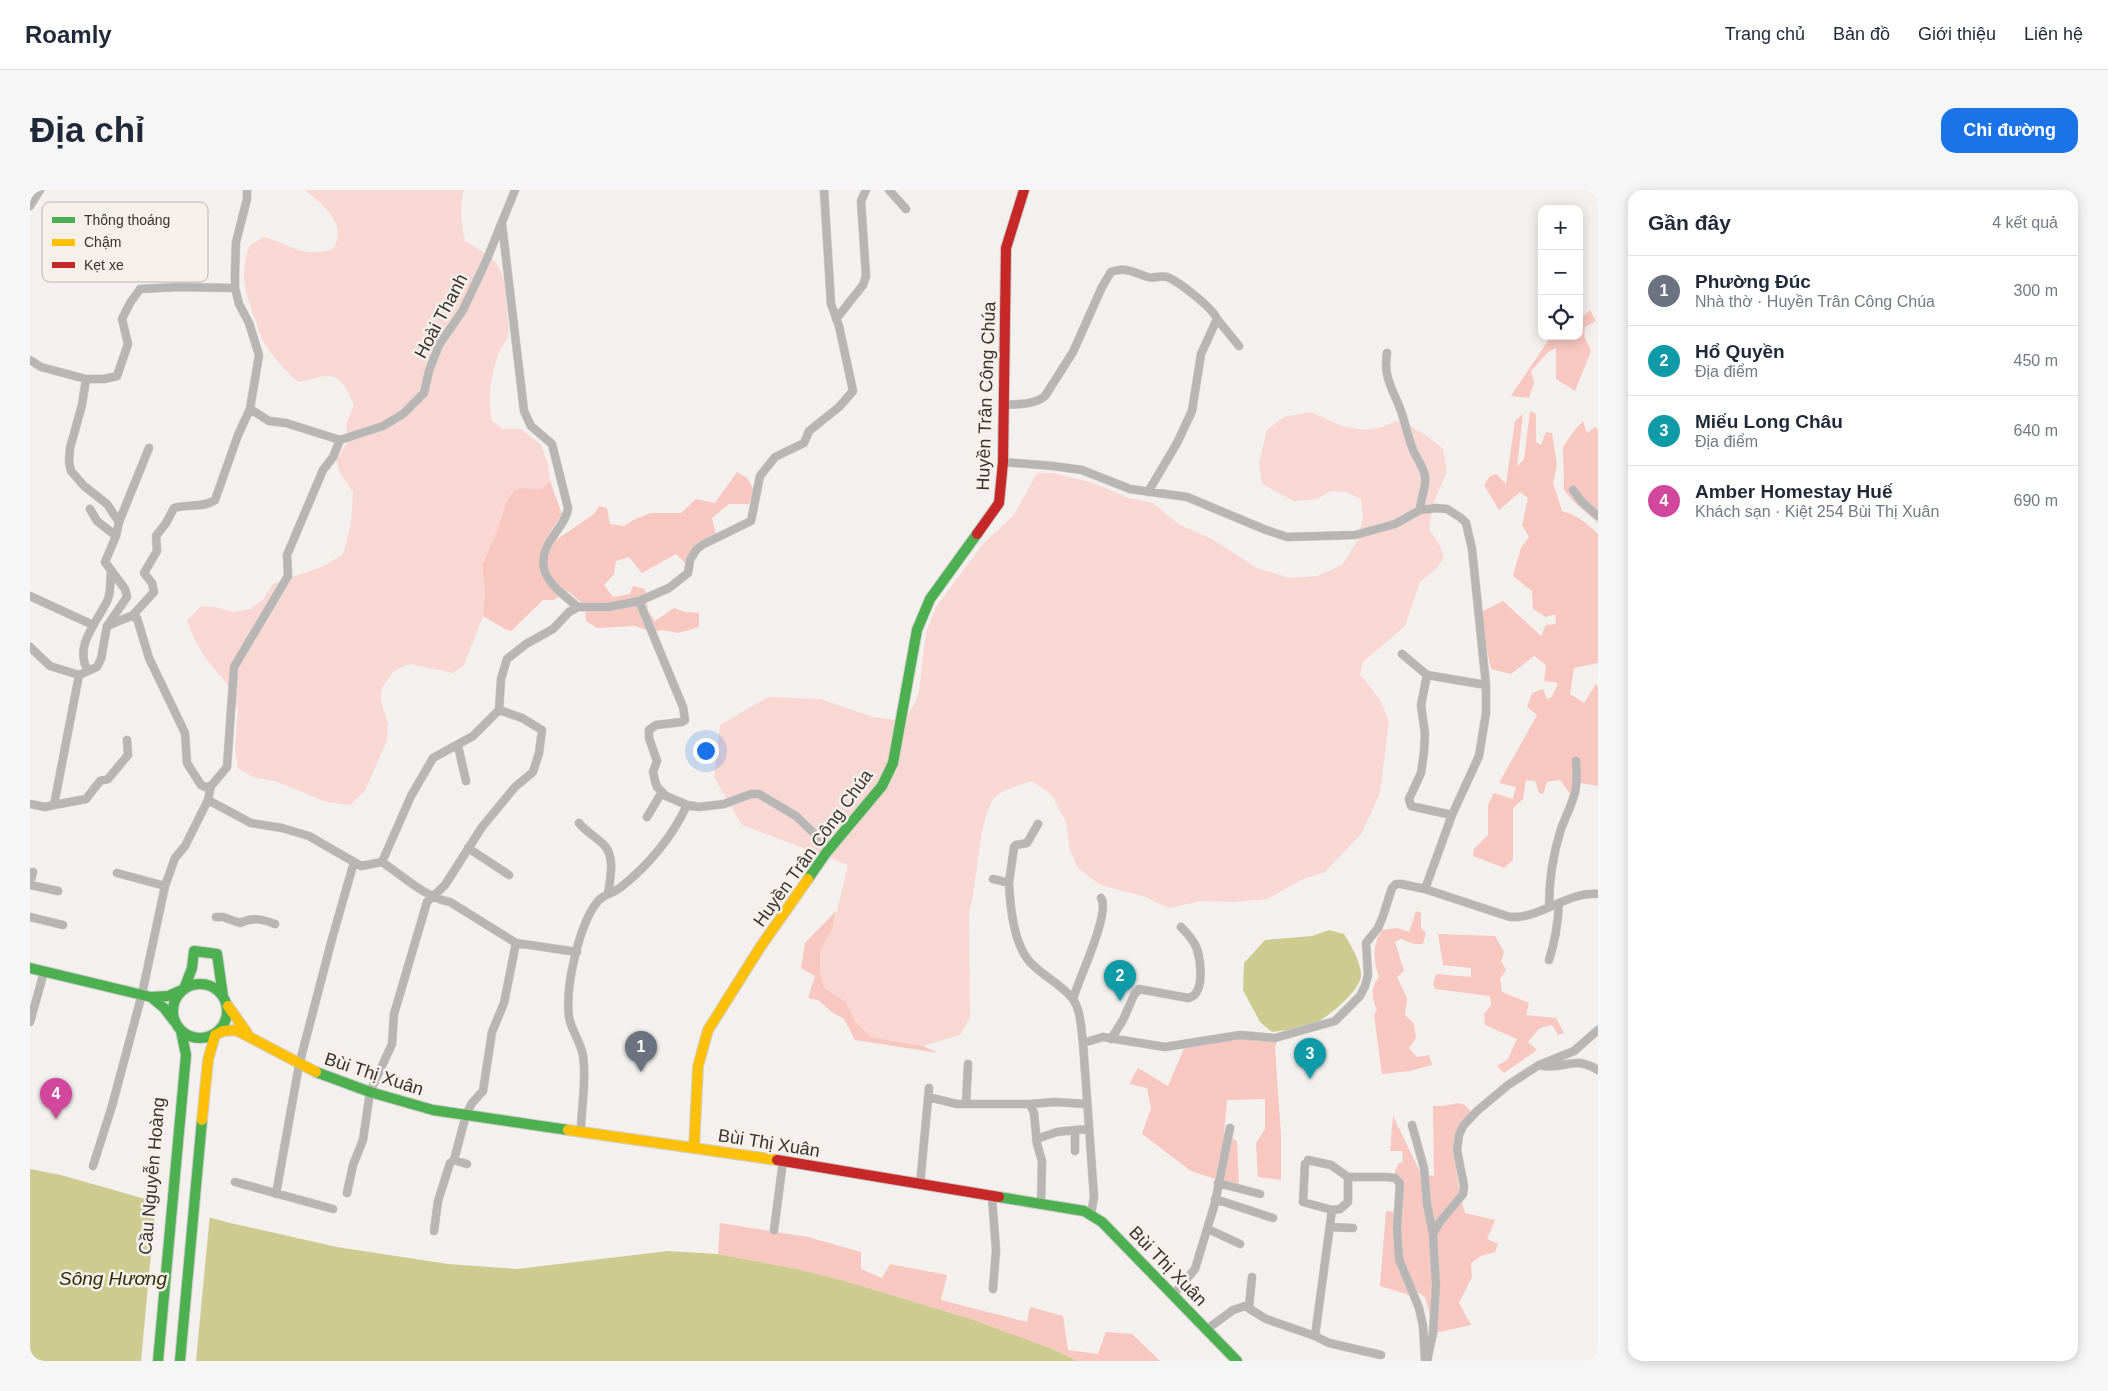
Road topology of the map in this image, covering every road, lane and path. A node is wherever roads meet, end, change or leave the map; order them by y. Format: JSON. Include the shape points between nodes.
{"nodes":[{"id":1,"x":40,"y":190,"type":"edge"},
{"id":2,"x":247,"y":190,"type":"edge"},
{"id":3,"x":515,"y":190,"type":"edge"},
{"id":4,"x":824,"y":190,"type":"edge"},
{"id":5,"x":866,"y":190,"type":"edge"},
{"id":6,"x":889,"y":190,"type":"edge"},
{"id":7,"x":1024,"y":190,"type":"edge"},
{"id":8,"x":30,"y":206,"type":"edge"},
{"id":9,"x":906,"y":209,"type":"dead end"},
{"id":10,"x":502,"y":224,"type":"junction"},
{"id":11,"x":236,"y":288,"type":"junction"},
{"id":12,"x":836,"y":319,"type":"junction"},
{"id":13,"x":1217,"y":319,"type":"junction"},
{"id":14,"x":1239,"y":346,"type":"dead end"},
{"id":15,"x":1387,"y":353,"type":"dead end"},
{"id":16,"x":30,"y":360,"type":"edge"},
{"id":17,"x":86,"y":378,"type":"junction"},
{"id":18,"x":1004,"y":404,"type":"junction"},
{"id":19,"x":250,"y":410,"type":"junction"},
{"id":20,"x":340,"y":440,"type":"junction"},
{"id":21,"x":149,"y":448,"type":"dead end"},
{"id":22,"x":1003,"y":462,"type":"junction"},
{"id":23,"x":1573,"y":490,"type":"dead end"},
{"id":24,"x":1148,"y":492,"type":"junction"},
{"id":25,"x":90,"y":509,"type":"dead end"},
{"id":26,"x":1420,"y":510,"type":"junction"},
{"id":27,"x":1598,"y":516,"type":"edge"},
{"id":28,"x":119,"y":522,"type":"junction"},
{"id":29,"x":116,"y":536,"type":"junction"},
{"id":30,"x":111,"y":572,"type":"junction"},
{"id":31,"x":30,"y":596,"type":"edge"},
{"id":32,"x":639,"y":601,"type":"junction"},
{"id":33,"x":578,"y":607,"type":"junction"},
{"id":34,"x":134,"y":616,"type":"junction"},
{"id":35,"x":93,"y":624,"type":"junction"},
{"id":36,"x":107,"y":626,"type":"junction"},
{"id":37,"x":30,"y":646,"type":"edge"},
{"id":38,"x":1402,"y":654,"type":"dead end"},
{"id":39,"x":88,"y":671,"type":"junction"},
{"id":40,"x":79,"y":675,"type":"junction"},
{"id":41,"x":1427,"y":675,"type":"junction"},
{"id":42,"x":1486,"y":685,"type":"junction"},
{"id":43,"x":499,"y":710,"type":"junction"},
{"id":44,"x":127,"y":740,"type":"dead end"},
{"id":45,"x":458,"y":746,"type":"junction"},
{"id":46,"x":1576,"y":761,"type":"dead end"},
{"id":47,"x":466,"y":781,"type":"dead end"},
{"id":48,"x":211,"y":786,"type":"junction"},
{"id":49,"x":662,"y":792,"type":"junction"},
{"id":50,"x":208,"y":800,"type":"junction"},
{"id":51,"x":30,"y":804,"type":"edge"},
{"id":52,"x":54,"y":805,"type":"junction"},
{"id":53,"x":687,"y":805,"type":"junction"},
{"id":54,"x":1452,"y":815,"type":"junction"},
{"id":55,"x":648,"y":817,"type":"dead end"},
{"id":56,"x":579,"y":823,"type":"dead end"},
{"id":57,"x":1038,"y":824,"type":"dead end"},
{"id":58,"x":468,"y":848,"type":"junction"},
{"id":59,"x":830,"y":849,"type":"junction"},
{"id":60,"x":354,"y":862,"type":"junction"},
{"id":61,"x":382,"y":862,"type":"junction"},
{"id":62,"x":33,"y":872,"type":"dead end"},
{"id":63,"x":117,"y":873,"type":"dead end"},
{"id":64,"x":509,"y":875,"type":"dead end"},
{"id":65,"x":993,"y":879,"type":"dead end"},
{"id":66,"x":1009,"y":883,"type":"junction"},
{"id":67,"x":30,"y":884,"type":"edge"},
{"id":68,"x":166,"y":886,"type":"junction"},
{"id":69,"x":1425,"y":889,"type":"junction"},
{"id":70,"x":58,"y":891,"type":"dead end"},
{"id":71,"x":608,"y":894,"type":"junction"},
{"id":72,"x":1598,"y":894,"type":"edge"},
{"id":73,"x":434,"y":897,"type":"junction"},
{"id":74,"x":1101,"y":898,"type":"dead end"},
{"id":75,"x":1559,"y":903,"type":"junction"},
{"id":76,"x":1549,"y":907,"type":"junction"},
{"id":77,"x":216,"y":916,"type":"dead end"},
{"id":78,"x":30,"y":917,"type":"edge"},
{"id":79,"x":275,"y":924,"type":"dead end"},
{"id":80,"x":62,"y":925,"type":"dead end"},
{"id":81,"x":1181,"y":927,"type":"dead end"},
{"id":82,"x":516,"y":942,"type":"junction"},
{"id":83,"x":576,"y":952,"type":"junction"},
{"id":84,"x":1549,"y":960,"type":"dead end"},
{"id":85,"x":30,"y":968,"type":"edge"},
{"id":86,"x":44,"y":972,"type":"junction"},
{"id":87,"x":184,"y":989,"type":"junction"},
{"id":88,"x":147,"y":995,"type":"junction"},
{"id":89,"x":1073,"y":999,"type":"junction"},
{"id":90,"x":225,"y":1000,"type":"junction"},
{"id":91,"x":30,"y":1022,"type":"edge"},
{"id":92,"x":178,"y":1027,"type":"junction"},
{"id":93,"x":1598,"y":1030,"type":"edge"},
{"id":94,"x":215,"y":1035,"type":"junction"},
{"id":95,"x":249,"y":1036,"type":"junction"},
{"id":96,"x":1111,"y":1038,"type":"junction"},
{"id":97,"x":1083,"y":1043,"type":"junction"},
{"id":98,"x":299,"y":1064,"type":"junction"},
{"id":99,"x":968,"y":1064,"type":"dead end"},
{"id":100,"x":1539,"y":1065,"type":"junction"},
{"id":101,"x":1598,"y":1070,"type":"edge"},
{"id":102,"x":929,"y":1088,"type":"dead end"},
{"id":103,"x":370,"y":1092,"type":"junction"},
{"id":104,"x":928,"y":1097,"type":"junction"},
{"id":105,"x":966,"y":1104,"type":"junction"},
{"id":106,"x":1030,"y":1104,"type":"junction"},
{"id":107,"x":1087,"y":1104,"type":"junction"},
{"id":108,"x":466,"y":1116,"type":"junction"},
{"id":109,"x":1412,"y":1125,"type":"dead end"},
{"id":110,"x":1230,"y":1128,"type":"dead end"},
{"id":111,"x":1089,"y":1129,"type":"junction"},
{"id":112,"x":1076,"y":1130,"type":"junction"},
{"id":113,"x":581,"y":1132,"type":"junction"},
{"id":114,"x":1036,"y":1138,"type":"junction"},
{"id":115,"x":174,"y":1148,"type":"junction"},
{"id":116,"x":694,"y":1148,"type":"junction"},
{"id":117,"x":1075,"y":1151,"type":"dead end"},
{"id":118,"x":202,"y":1154,"type":"junction"},
{"id":119,"x":454,"y":1160,"type":"junction"},
{"id":120,"x":783,"y":1161,"type":"junction"},
{"id":121,"x":467,"y":1164,"type":"dead end"},
{"id":122,"x":93,"y":1166,"type":"dead end"},
{"id":123,"x":1348,"y":1177,"type":"junction"},
{"id":124,"x":235,"y":1182,"type":"dead end"},
{"id":125,"x":1218,"y":1183,"type":"junction"},
{"id":126,"x":920,"y":1185,"type":"junction"},
{"id":127,"x":347,"y":1193,"type":"dead end"},
{"id":128,"x":276,"y":1194,"type":"junction"},
{"id":129,"x":1260,"y":1194,"type":"dead end"},
{"id":130,"x":992,"y":1197,"type":"junction"},
{"id":131,"x":1215,"y":1199,"type":"junction"},
{"id":132,"x":1041,"y":1205,"type":"junction"},
{"id":133,"x":333,"y":1209,"type":"dead end"},
{"id":134,"x":1332,"y":1210,"type":"junction"},
{"id":135,"x":1091,"y":1214,"type":"junction"},
{"id":136,"x":1273,"y":1218,"type":"dead end"},
{"id":137,"x":1330,"y":1226,"type":"junction"},
{"id":138,"x":1353,"y":1228,"type":"dead end"},
{"id":139,"x":1208,"y":1229,"type":"junction"},
{"id":140,"x":774,"y":1230,"type":"dead end"},
{"id":141,"x":434,"y":1231,"type":"dead end"},
{"id":142,"x":1433,"y":1234,"type":"junction"},
{"id":143,"x":1240,"y":1244,"type":"dead end"},
{"id":144,"x":1252,"y":1277,"type":"dead end"},
{"id":145,"x":993,"y":1289,"type":"dead end"},
{"id":146,"x":1173,"y":1295,"type":"junction"},
{"id":147,"x":1249,"y":1307,"type":"junction"},
{"id":148,"x":1206,"y":1330,"type":"junction"},
{"id":149,"x":1315,"y":1336,"type":"junction"},
{"id":150,"x":1381,"y":1356,"type":"dead end"},
{"id":151,"x":152,"y":1361,"type":"edge"},
{"id":152,"x":158,"y":1361,"type":"edge"},
{"id":153,"x":180,"y":1361,"type":"edge"},
{"id":154,"x":186,"y":1361,"type":"edge"},
{"id":155,"x":1237,"y":1361,"type":"edge"},
{"id":156,"x":1426,"y":1361,"type":"edge"}],
"edges":[{"from":1,"to":8,"type":"street"},
{"from":2,"to":11,"type":"street","via":[[236,242]]},
{"from":3,"to":10,"type":"street","name":"Hoài Thanh"},
{"from":4,"to":12,"type":"street","via":[[831,304]]},
{"from":5,"to":12,"type":"street","via":[[861,201],[866,276],[863,285]]},
{"from":6,"to":9,"type":"street"},
{"from":7,"to":18,"type":"street","name":"Huyền Trân Công Chúa","via":[[1006,248]]},
{"from":10,"to":20,"type":"street","name":"Hoài Thanh","via":[[462,310],[439,345],[424,393],[403,414],[382,426]]},
{"from":10,"to":33,"type":"street","via":[[524,411],[532,426],[552,444],[568,508],[566,517],[545,547],[544,569],[549,582]]},
{"from":11,"to":17,"type":"street","via":[[140,289],[122,319],[128,344],[119,373],[113,378]]},
{"from":11,"to":19,"type":"street","via":[[259,355]]},
{"from":12,"to":32,"type":"street","via":[[853,391],[809,431],[804,443],[775,457],[760,476],[751,521],[702,544],[690,560],[688,573],[669,588]]},
{"from":13,"to":14,"type":"street"},
{"from":13,"to":18,"type":"street","via":[[1212,311],[1169,278],[1152,278],[1129,270],[1116,270],[1107,277],[1073,352],[1041,400]]},
{"from":13,"to":24,"type":"street","via":[[1201,354],[1192,411]]},
{"from":15,"to":26,"type":"street","via":[[1390,388],[1425,478]]},
{"from":16,"to":17,"type":"street","via":[[41,367]]},
{"from":17,"to":28,"type":"street","via":[[70,448],[71,471],[107,504]]},
{"from":18,"to":22,"type":"street","name":"Huyền Trân Công Chúa"},
{"from":19,"to":20,"type":"street","via":[[269,421]]},
{"from":19,"to":34,"type":"street","via":[[215,500],[174,508],[156,536],[157,551],[144,573],[154,592]]},
{"from":20,"to":48,"type":"street","via":[[323,470],[287,555],[288,576],[234,667],[227,767]]},
{"from":21,"to":28,"type":"street"},
{"from":22,"to":24,"type":"street","via":[[1082,470],[1130,489]]},
{"from":22,"to":59,"type":"street","name":"Huyền Trân Công Chúa","via":[[999,503],[930,599],[917,630],[893,763],[882,786]]},
{"from":23,"to":27,"type":"street"},
{"from":24,"to":26,"type":"street","via":[[1187,497],[1287,536],[1355,535],[1394,524]]},
{"from":25,"to":29,"type":"street","via":[[97,521]]},
{"from":26,"to":42,"type":"street","via":[[1446,509],[1461,518],[1469,531]]},
{"from":28,"to":29,"type":"street"},
{"from":29,"to":30,"type":"street","via":[[105,562]]},
{"from":30,"to":35,"type":"street","via":[[109,595]]},
{"from":30,"to":36,"type":"street","via":[[125,589],[127,597]]},
{"from":31,"to":35,"type":"street"},
{"from":32,"to":33,"type":"street","via":[[608,607]]},
{"from":32,"to":49,"type":"street","via":[[685,717],[682,722],[656,725],[649,730],[657,761],[654,776]]},
{"from":33,"to":43,"type":"street","via":[[553,629],[508,659]]},
{"from":34,"to":36,"type":"street"},
{"from":34,"to":48,"type":"street","via":[[138,619],[149,658],[185,733],[187,763],[201,785]]},
{"from":35,"to":39,"type":"street","via":[[84,644],[84,665]]},
{"from":36,"to":39,"type":"street","via":[[101,659],[97,667]]},
{"from":37,"to":40,"type":"street","via":[[50,666]]},
{"from":38,"to":41,"type":"street"},
{"from":39,"to":40,"type":"street"},
{"from":40,"to":52,"type":"street"},
{"from":41,"to":42,"type":"street"},
{"from":41,"to":54,"type":"street","via":[[1421,706],[1424,752],[1421,773],[1409,803]]},
{"from":42,"to":54,"type":"street","via":[[1482,746]]},
{"from":43,"to":45,"type":"street"},
{"from":43,"to":58,"type":"street","via":[[541,728],[539,753],[533,772],[515,786]]},
{"from":44,"to":52,"type":"street","via":[[128,755],[86,799]]},
{"from":45,"to":47,"type":"street"},
{"from":45,"to":61,"type":"street","via":[[430,762]]},
{"from":46,"to":76,"type":"street","via":[[1577,787],[1561,829],[1550,884]]},
{"from":48,"to":50,"type":"street"},
{"from":49,"to":53,"type":"street"},
{"from":49,"to":55,"type":"street"},
{"from":50,"to":60,"type":"street","via":[[251,823],[309,836]]},
{"from":50,"to":68,"type":"street","via":[[185,846],[175,858]]},
{"from":51,"to":52,"type":"street"},
{"from":53,"to":59,"type":"street","via":[[711,806],[759,794],[800,819]]},
{"from":53,"to":71,"type":"street","via":[[672,831],[646,862],[620,888]]},
{"from":54,"to":69,"type":"street"},
{"from":56,"to":71,"type":"street","via":[[604,844],[608,852],[612,871]]},
{"from":57,"to":66,"type":"street","via":[[1027,843],[1014,847]]},
{"from":58,"to":64,"type":"street"},
{"from":58,"to":73,"type":"street"},
{"from":59,"to":116,"type":"street","name":"Huyền Trân Công Chúa","via":[[761,946],[708,1030],[698,1066]]},
{"from":60,"to":61,"type":"street","via":[[361,866]]},
{"from":60,"to":98,"type":"street"},
{"from":61,"to":73,"type":"street"},
{"from":62,"to":67,"type":"street"},
{"from":63,"to":68,"type":"street"},
{"from":65,"to":66,"type":"street"},
{"from":66,"to":89,"type":"street","via":[[1022,951]]},
{"from":67,"to":70,"type":"street"},
{"from":68,"to":88,"type":"street"},
{"from":69,"to":76,"type":"street","via":[[1510,917],[1522,918]]},
{"from":69,"to":96,"type":"street","via":[[1401,884],[1392,888],[1383,916],[1366,943],[1368,970],[1365,986],[1360,996],[1335,1021],[1275,1038],[1240,1035],[1165,1047]]},
{"from":71,"to":83,"type":"street","via":[[594,906],[580,934]]},
{"from":72,"to":75,"type":"street"},
{"from":73,"to":82,"type":"street","via":[[450,902]]},
{"from":73,"to":103,"type":"street","via":[[427,902],[394,1014],[392,1044]]},
{"from":74,"to":89,"type":"street","via":[[1102,915]]},
{"from":75,"to":76,"type":"street"},
{"from":75,"to":84,"type":"street","via":[[1557,932]]},
{"from":77,"to":79,"type":"street","via":[[240,923],[260,919]]},
{"from":78,"to":80,"type":"street"},
{"from":81,"to":96,"type":"street","via":[[1197,949],[1200,968],[1195,996],[1188,998],[1140,989]]},
{"from":82,"to":83,"type":"street"},
{"from":82,"to":108,"type":"street","via":[[504,1003],[492,1032],[483,1091],[472,1102]]},
{"from":83,"to":113,"type":"street","via":[[568,997],[571,1024],[583,1056]]},
{"from":85,"to":86,"type":"street"},
{"from":86,"to":88,"type":"street"},
{"from":86,"to":91,"type":"street"},
{"from":87,"to":88,"type":"street","via":[[168,996]]},
{"from":87,"to":90,"type":"street","via":[[192,985],[209,985]]},
{"from":87,"to":90,"type":"street","via":[[194,951],[217,954]]},
{"from":87,"to":92,"type":"street","via":[[174,1004],[173,1014]]},
{"from":88,"to":92,"type":"street","via":[[164,1008]]},
{"from":88,"to":122,"type":"street"},
{"from":89,"to":97,"type":"street"},
{"from":90,"to":94,"type":"street","via":[[226,1021]]},
{"from":90,"to":95,"type":"street"},
{"from":92,"to":94,"type":"street","via":[[197,1039]]},
{"from":92,"to":115,"type":"street","name":"Cầu Nguyễn Hoàng","via":[[186,1055]]},
{"from":93,"to":100,"type":"street","via":[[1574,1051]]},
{"from":94,"to":95,"type":"street","via":[[236,1030]]},
{"from":94,"to":118,"type":"street","via":[[208,1060]]},
{"from":95,"to":98,"type":"street","name":"Bùi Thị Xuân"},
{"from":96,"to":97,"type":"street"},
{"from":97,"to":107,"type":"street"},
{"from":98,"to":103,"type":"street","name":"Bùi Thị Xuân"},
{"from":98,"to":128,"type":"street"},
{"from":99,"to":105,"type":"street"},
{"from":100,"to":101,"type":"street","via":[[1560,1066],[1579,1062]]},
{"from":100,"to":142,"type":"street","via":[[1494,1096],[1463,1126],[1457,1150],[1463,1194]]},
{"from":102,"to":104,"type":"street"},
{"from":103,"to":108,"type":"street","name":"Bùi Thị Xuân"},
{"from":103,"to":127,"type":"street","via":[[363,1140]]},
{"from":104,"to":105,"type":"street"},
{"from":104,"to":126,"type":"street"},
{"from":105,"to":106,"type":"street"},
{"from":106,"to":107,"type":"street"},
{"from":106,"to":114,"type":"street"},
{"from":107,"to":111,"type":"street"},
{"from":108,"to":113,"type":"street","name":"Bùi Thị Xuân"},
{"from":108,"to":119,"type":"street"},
{"from":109,"to":142,"type":"street","via":[[1424,1168]]},
{"from":110,"to":125,"type":"street"},
{"from":111,"to":112,"type":"street"},
{"from":111,"to":135,"type":"street","via":[[1094,1197]]},
{"from":112,"to":114,"type":"street"},
{"from":112,"to":117,"type":"street"},
{"from":113,"to":116,"type":"street","name":"Bùi Thị Xuân"},
{"from":114,"to":132,"type":"street","via":[[1042,1161]]},
{"from":115,"to":151,"type":"street","name":"Cầu Nguyễn Hoàng"},
{"from":115,"to":152,"type":"street","name":"Cầu Nguyễn Hoàng"},
{"from":116,"to":120,"type":"street","name":"Bùi Thị Xuân"},
{"from":118,"to":153,"type":"street"},
{"from":118,"to":154,"type":"street"},
{"from":119,"to":121,"type":"street"},
{"from":119,"to":141,"type":"street","via":[[450,1163],[438,1201]]},
{"from":120,"to":126,"type":"street","name":"Bùi Thị Xuân"},
{"from":120,"to":140,"type":"street"},
{"from":123,"to":134,"type":"street","via":[[1348,1202]]},
{"from":123,"to":134,"type":"street","via":[[1331,1165],[1307,1162],[1303,1202]]},
{"from":123,"to":156,"type":"street","via":[[1395,1178],[1400,1183],[1399,1259],[1419,1308]]},
{"from":124,"to":128,"type":"street"},
{"from":125,"to":129,"type":"street"},
{"from":125,"to":131,"type":"street"},
{"from":126,"to":130,"type":"street","name":"Bùi Thị Xuân"},
{"from":128,"to":133,"type":"street"},
{"from":130,"to":132,"type":"street","name":"Bùi Thị Xuân"},
{"from":130,"to":145,"type":"street","via":[[996,1250]]},
{"from":131,"to":136,"type":"street"},
{"from":131,"to":139,"type":"street"},
{"from":132,"to":135,"type":"street","name":"Bùi Thị Xuân"},
{"from":134,"to":137,"type":"street"},
{"from":135,"to":146,"type":"street","name":"Bùi Thị Xuân"},
{"from":137,"to":138,"type":"street"},
{"from":137,"to":149,"type":"street"},
{"from":139,"to":143,"type":"street"},
{"from":139,"to":146,"type":"street","via":[[1195,1269]]},
{"from":142,"to":156,"type":"street","via":[[1436,1286],[1433,1333]]},
{"from":144,"to":147,"type":"street"},
{"from":146,"to":148,"type":"street","name":"Bùi Thị Xuân"},
{"from":147,"to":148,"type":"street","via":[[1233,1310]]},
{"from":147,"to":149,"type":"street","via":[[1266,1319]]},
{"from":148,"to":155,"type":"street","name":"Bùi Thị Xuân"},
{"from":149,"to":150,"type":"street","via":[[1337,1346]]}]}
